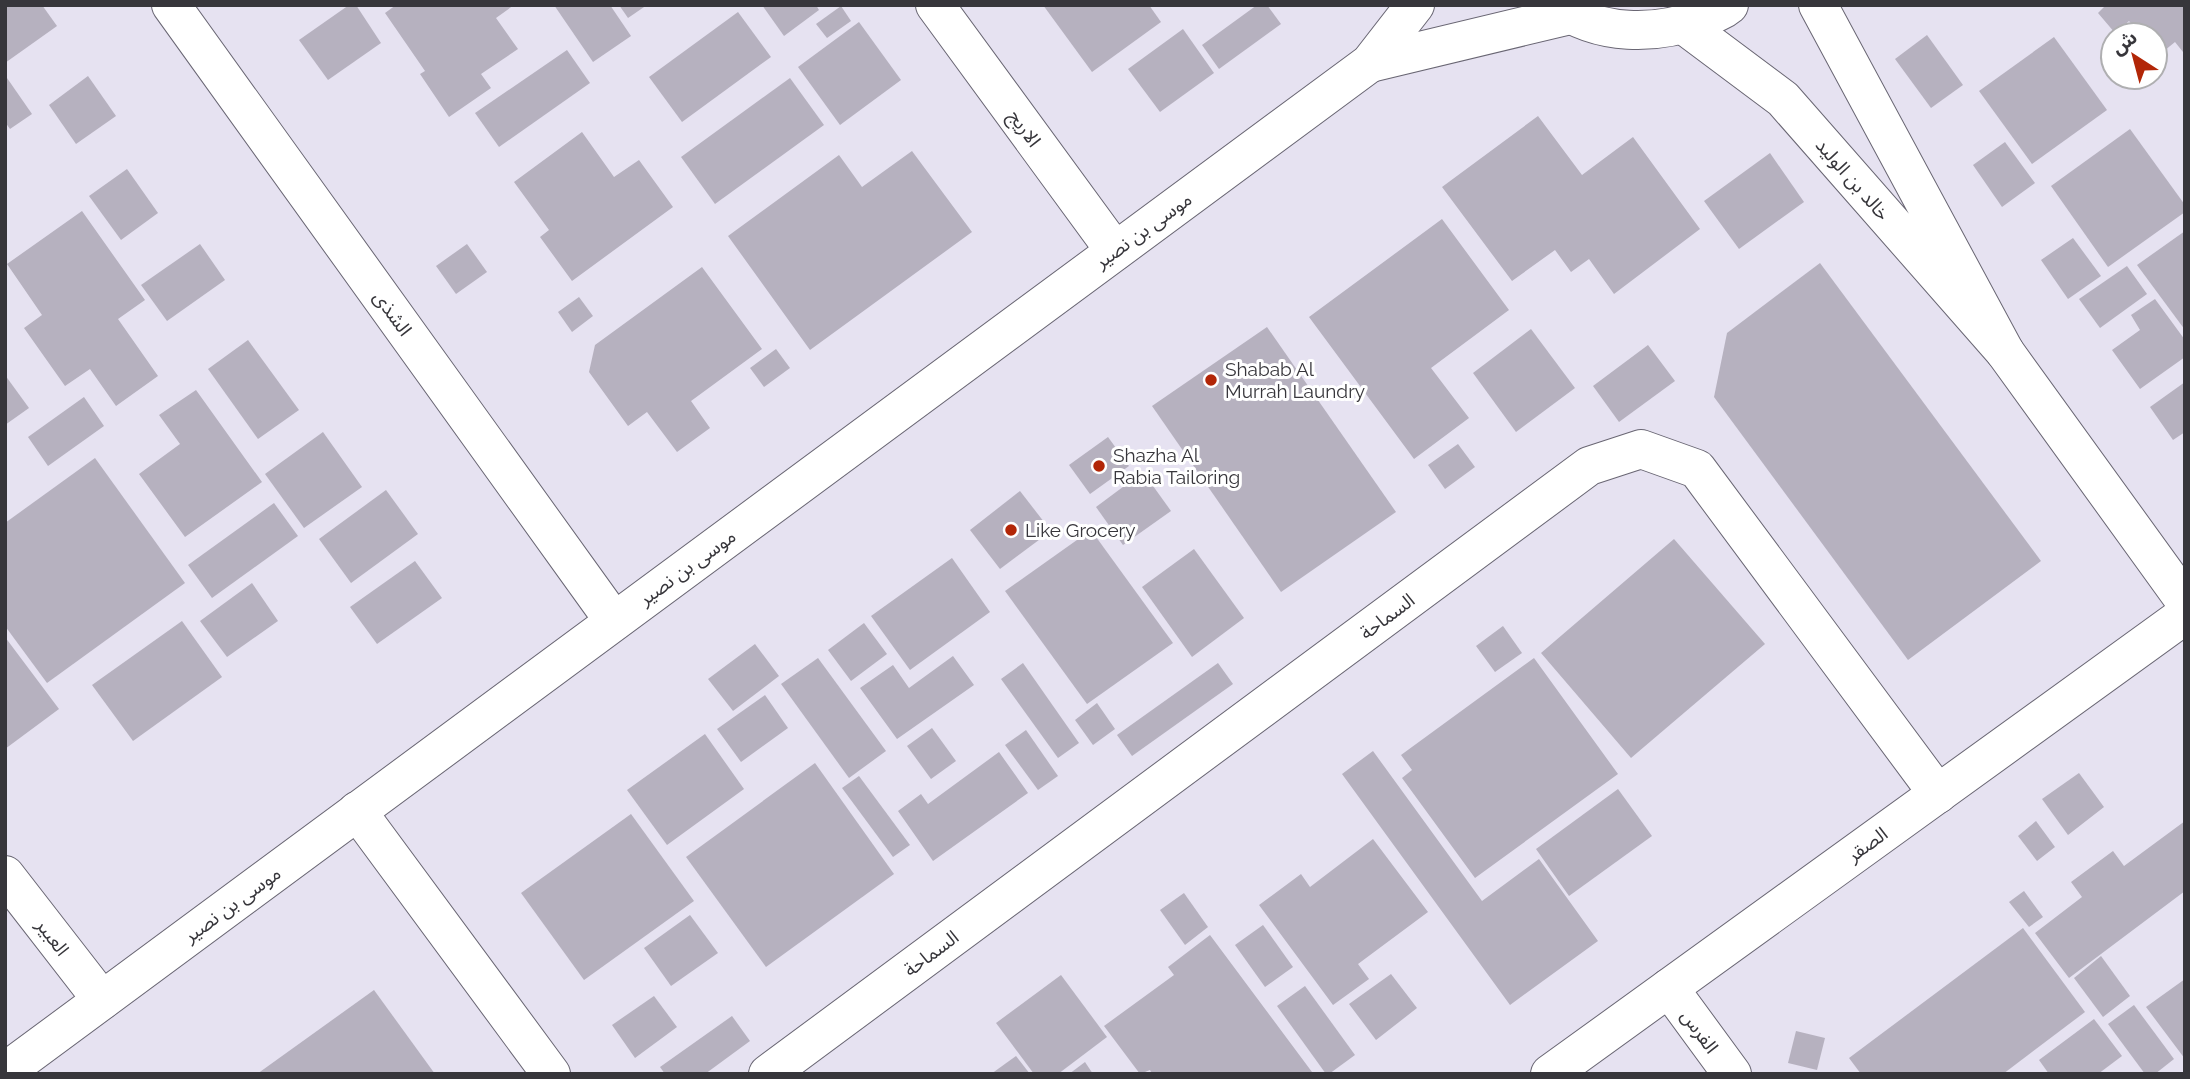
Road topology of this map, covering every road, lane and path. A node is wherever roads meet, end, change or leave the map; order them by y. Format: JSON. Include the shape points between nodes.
{"nodes":[{"id":1,"x":171,"y":5,"type":"edge"},
{"id":2,"x":935,"y":5,"type":"edge"},
{"id":3,"x":1415,"y":5,"type":"edge"},
{"id":4,"x":1729,"y":5,"type":"edge"},
{"id":5,"x":1818,"y":5,"type":"edge"},
{"id":6,"x":1563,"y":10,"type":"edge"},
{"id":7,"x":1684,"y":25,"type":"junction"},
{"id":8,"x":1370,"y":62,"type":"junction"},
{"id":9,"x":1115,"y":251,"type":"junction"},
{"id":10,"x":2005,"y":352,"type":"junction"},
{"id":11,"x":2185,"y":601,"type":"edge"},
{"id":12,"x":2185,"y":615,"type":"edge"},
{"id":13,"x":614,"y":621,"type":"junction"},
{"id":14,"x":1938,"y":794,"type":"junction"},
{"id":15,"x":357,"y":811,"type":"junction"},
{"id":16,"x":5,"y":875,"type":"edge"},
{"id":17,"x":1669,"y":988,"type":"junction"},
{"id":18,"x":102,"y":1000,"type":"junction"},
{"id":19,"x":5,"y":1072,"type":"edge"},
{"id":20,"x":551,"y":1074,"type":"edge"},
{"id":21,"x":768,"y":1074,"type":"edge"},
{"id":22,"x":1550,"y":1074,"type":"edge"},
{"id":23,"x":1732,"y":1074,"type":"edge"}],
"edges":[{"from":1,"to":13,"type":"street","name":"الشذى"},
{"from":2,"to":9,"type":"street","name":"الاريج"},
{"from":3,"to":8,"type":"street","name":"موسى بن نصير"},
{"from":4,"to":7,"type":"street"},
{"from":5,"to":10,"type":"street","name":"خالد بن الوليد"},
{"from":6,"to":7,"type":"street","via":[[1607,28],[1646,31]]},
{"from":6,"to":8,"type":"street","name":"موسى بن نصير"},
{"from":7,"to":10,"type":"street","name":"خالد بن الوليد","via":[[1783,99]]},
{"from":8,"to":9,"type":"street","name":"موسى بن نصير"},
{"from":9,"to":13,"type":"street","name":"موسى بن نصير"},
{"from":10,"to":11,"type":"street","name":"خالد بن الوليد"},
{"from":12,"to":14,"type":"street","name":"الصقر"},
{"from":13,"to":15,"type":"street","name":"موسى بن نصير"},
{"from":14,"to":17,"type":"street","name":"الصقر"},
{"from":14,"to":21,"type":"street","name":"السماحة","via":[[1697,469],[1641,449],[1589,466]]},
{"from":15,"to":18,"type":"street","name":"موسى بن نصير"},
{"from":15,"to":20,"type":"street"},
{"from":16,"to":18,"type":"street","name":"العبير"},
{"from":17,"to":22,"type":"street","name":"الصقر"},
{"from":17,"to":23,"type":"street","name":"الفرس"},
{"from":18,"to":19,"type":"street","name":"موسى بن نصير"}]}
